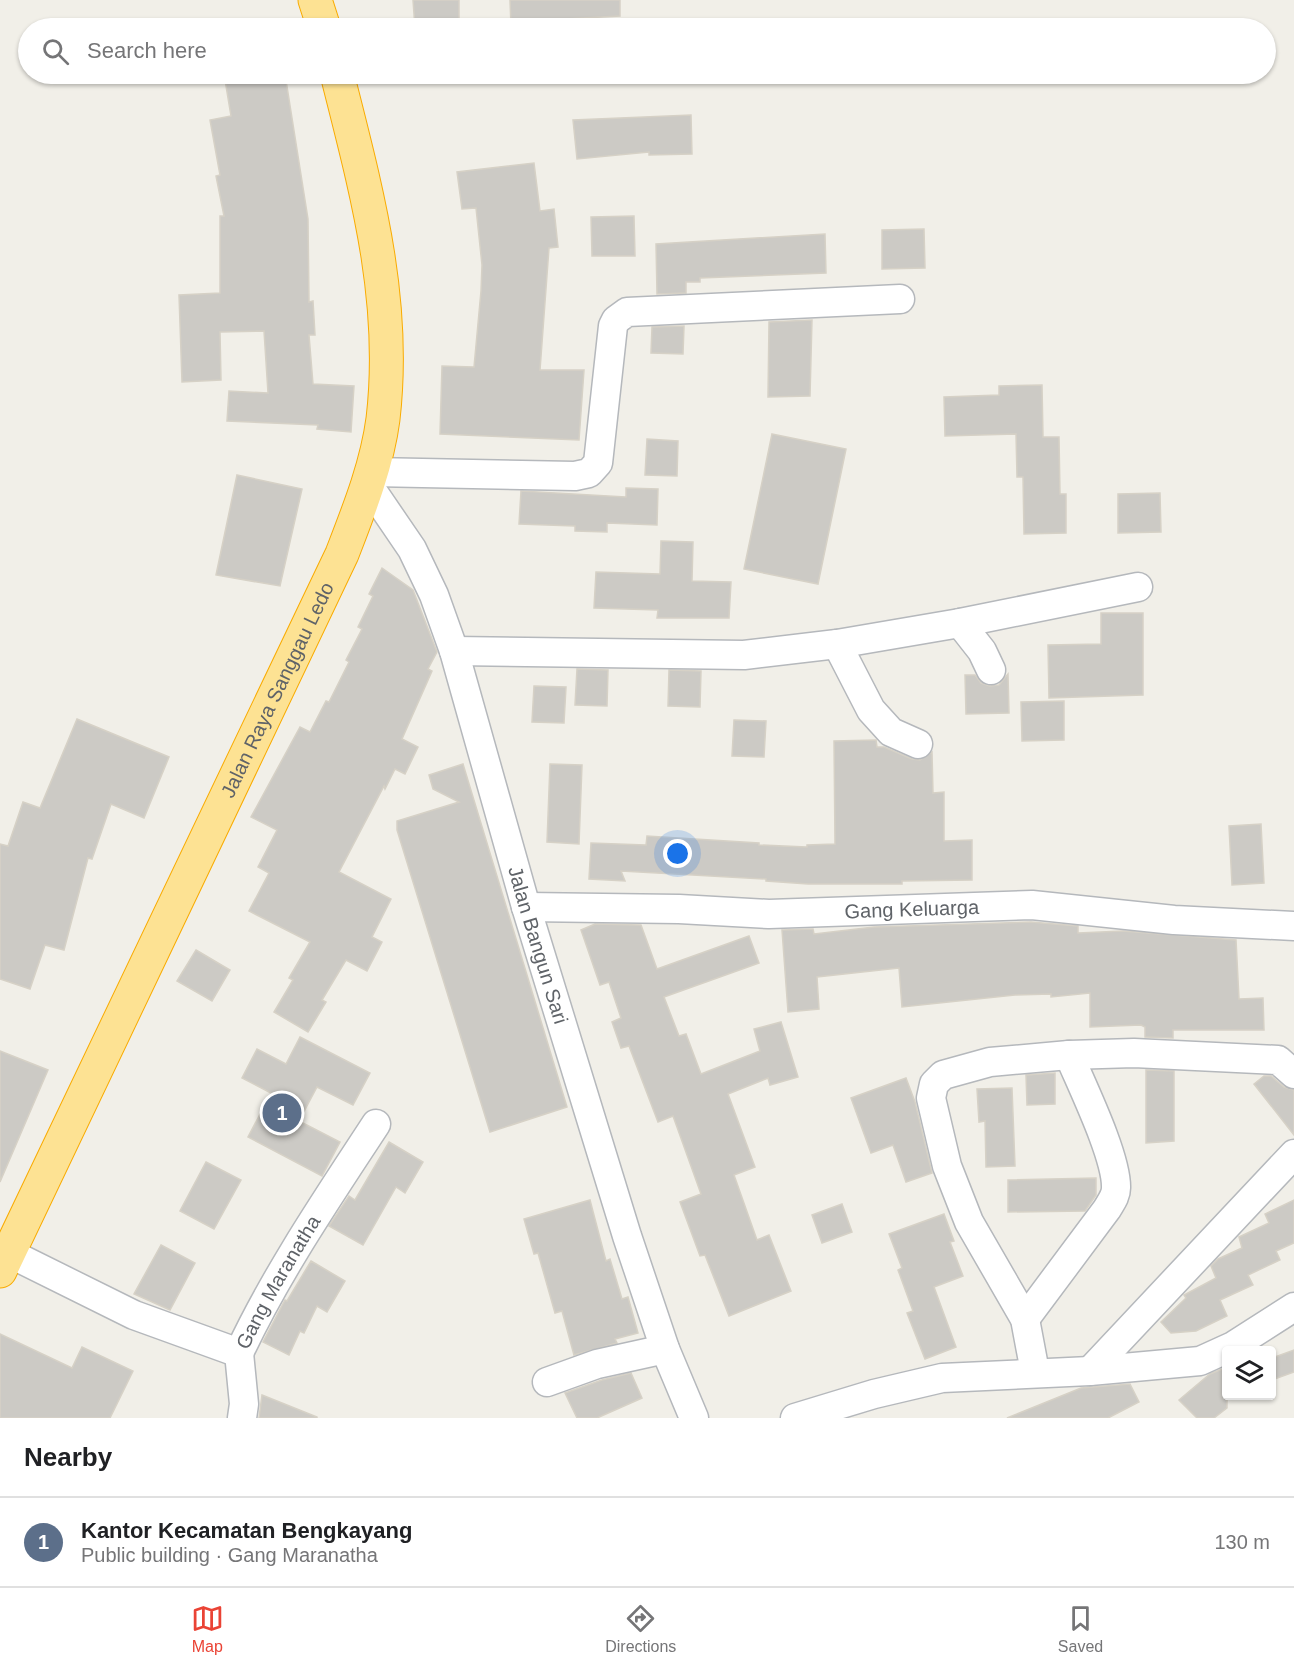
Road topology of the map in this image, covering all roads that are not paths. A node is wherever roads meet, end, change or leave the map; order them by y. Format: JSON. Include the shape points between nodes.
{"nodes":[{"id":1,"x":315,"y":0,"type":"edge"},
{"id":2,"x":321,"y":18,"type":"edge"},
{"id":3,"x":339,"y":84,"type":"edge"},
{"id":4,"x":900,"y":299,"type":"dead end"},
{"id":5,"x":369,"y":477,"type":"junction"},
{"id":6,"x":1138,"y":587,"type":"dead end"},
{"id":7,"x":960,"y":623,"type":"junction"},
{"id":8,"x":837,"y":644,"type":"junction"},
{"id":9,"x":454,"y":651,"type":"junction"},
{"id":10,"x":991,"y":670,"type":"dead end"},
{"id":11,"x":918,"y":744,"type":"dead end"},
{"id":12,"x":526,"y":908,"type":"junction"},
{"id":13,"x":1294,"y":926,"type":"edge"},
{"id":14,"x":1069,"y":1055,"type":"junction"},
{"id":15,"x":1294,"y":1074,"type":"edge"},
{"id":16,"x":376,"y":1124,"type":"dead end"},
{"id":17,"x":1294,"y":1154,"type":"edge"},
{"id":18,"x":4,"y":1262,"type":"edge"},
{"id":19,"x":1294,"y":1307,"type":"edge"},
{"id":20,"x":1025,"y":1319,"type":"junction"},
{"id":21,"x":665,"y":1349,"type":"junction"},
{"id":22,"x":239,"y":1353,"type":"junction"},
{"id":23,"x":1090,"y":1371,"type":"junction"},
{"id":24,"x":1035,"y":1372,"type":"junction"},
{"id":25,"x":547,"y":1382,"type":"dead end"},
{"id":26,"x":242,"y":1418,"type":"edge"},
{"id":27,"x":694,"y":1418,"type":"edge"},
{"id":28,"x":795,"y":1418,"type":"edge"}],
"edges":[{"from":1,"to":2,"type":"highway"},
{"from":3,"to":5,"type":"highway","name":"Jalan Raya Sanggau Ledo","via":[[377,239],[385,301],[383,420]]},
{"from":4,"to":5,"type":"street","via":[[627,312],[613,326],[598,463],[589,473]]},
{"from":5,"to":9,"type":"street","name":"Jalan Bangun Sari","via":[[412,549]]},
{"from":5,"to":18,"type":"highway","name":"Jalan Raya Sanggau Ledo","via":[[342,554]]},
{"from":6,"to":7,"type":"street"},
{"from":7,"to":8,"type":"street"},
{"from":7,"to":10,"type":"street"},
{"from":8,"to":9,"type":"street","via":[[744,655]]},
{"from":8,"to":11,"type":"street","via":[[871,710],[891,732]]},
{"from":9,"to":12,"type":"street","name":"Jalan Bangun Sari"},
{"from":12,"to":13,"type":"street","name":"Gang Keluarga","via":[[769,914],[1032,905],[1174,920]]},
{"from":12,"to":21,"type":"street","name":"Jalan Bangun Sari"},
{"from":14,"to":15,"type":"street","via":[[1134,1053],[1278,1060]]},
{"from":14,"to":20,"type":"street","via":[[1098,1124],[1116,1189],[1107,1209]]},
{"from":14,"to":20,"type":"street","via":[[990,1062],[943,1075],[932,1091],[940,1143],[969,1222]]},
{"from":16,"to":22,"type":"street","name":"Gang Maranatha","via":[[303,1235]]},
{"from":17,"to":23,"type":"street"},
{"from":18,"to":22,"type":"street","name":"Gang Maranatha"},
{"from":19,"to":23,"type":"street","via":[[1208,1358]]},
{"from":20,"to":24,"type":"street"},
{"from":21,"to":25,"type":"street","via":[[597,1364]]},
{"from":21,"to":27,"type":"street","name":"Jalan Bangun Sari"},
{"from":22,"to":26,"type":"street"},
{"from":23,"to":24,"type":"street"},
{"from":24,"to":28,"type":"street","via":[[942,1378]]}]}
